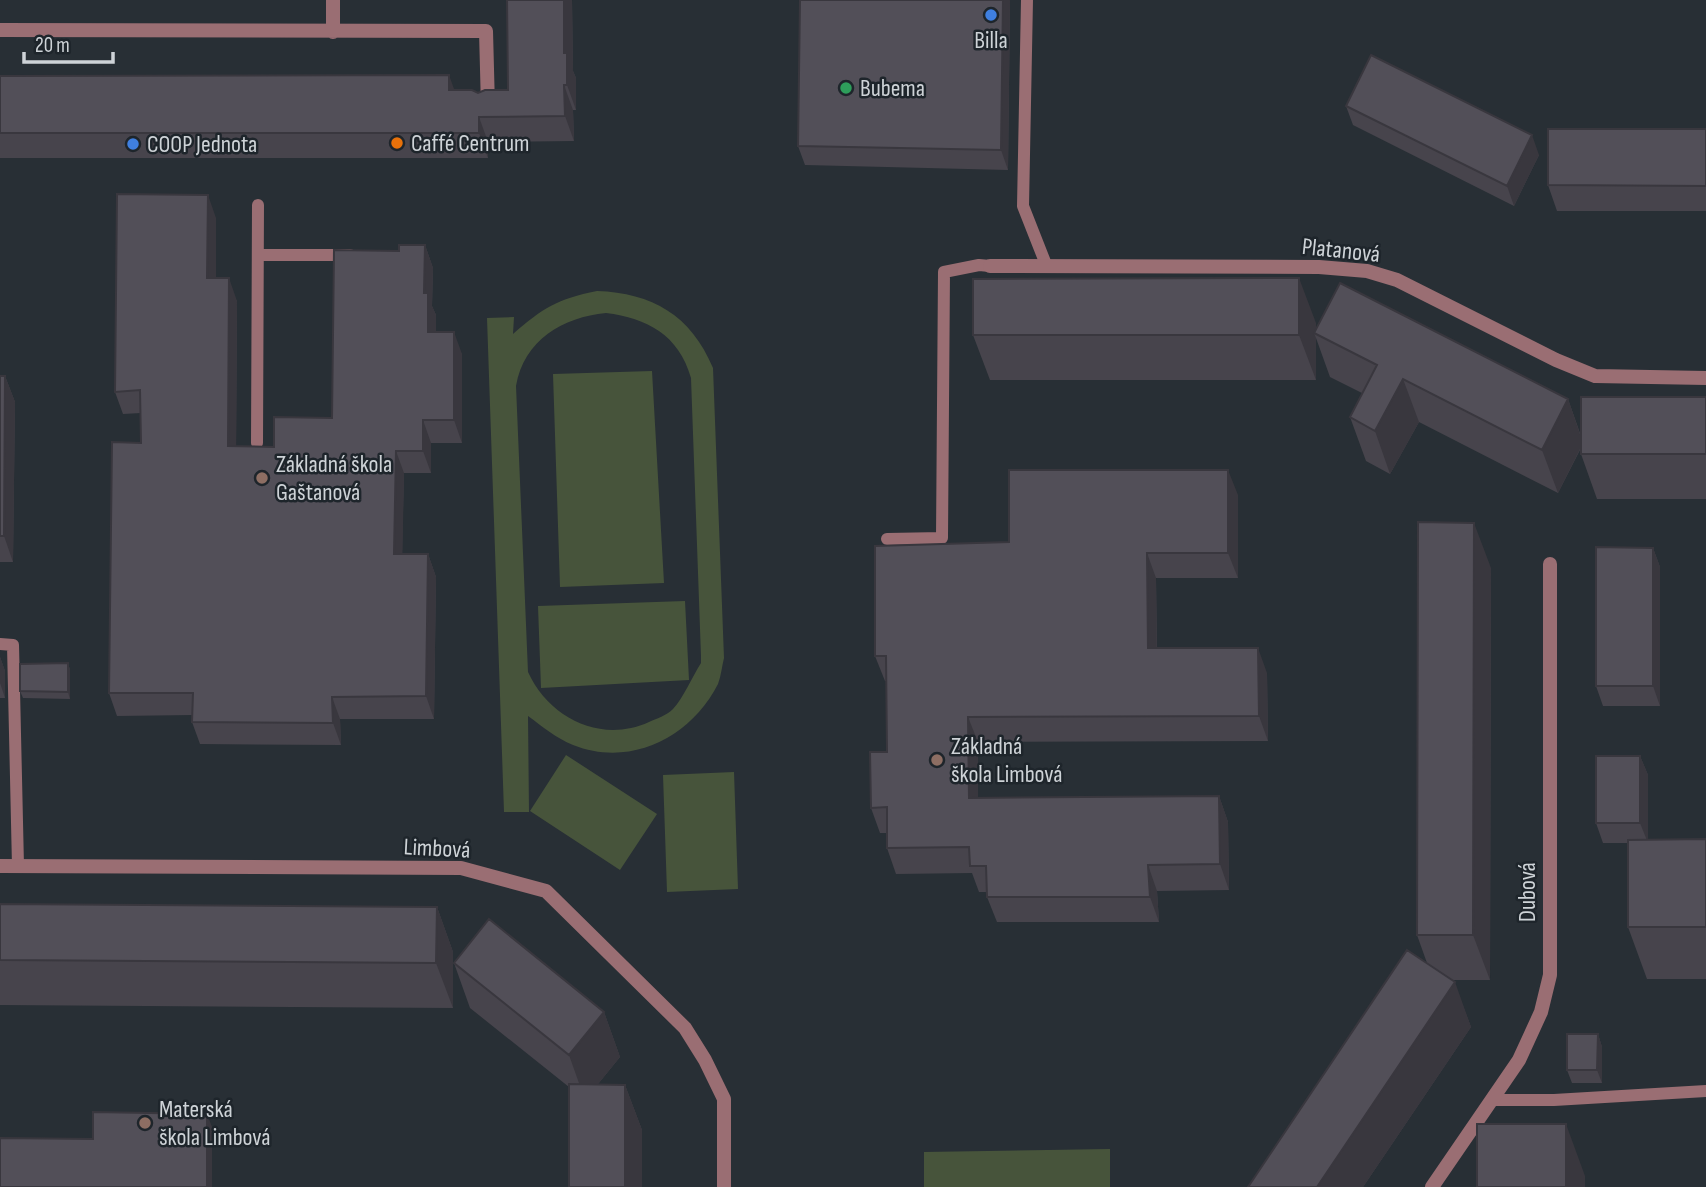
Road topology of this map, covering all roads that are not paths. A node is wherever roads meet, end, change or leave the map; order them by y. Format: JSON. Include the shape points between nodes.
{"nodes":[{"id":1,"x":333,"y":0,"type":"edge"},
{"id":2,"x":1027,"y":0,"type":"edge"},
{"id":3,"x":0,"y":30,"type":"edge"},
{"id":4,"x":333,"y":32,"type":"junction"},
{"id":5,"x":488,"y":108,"type":"edge"},
{"id":6,"x":258,"y":205,"type":"dead end"},
{"id":7,"x":258,"y":255,"type":"junction"},
{"id":8,"x":366,"y":255,"type":"edge"},
{"id":9,"x":990,"y":266,"type":"joint"},
{"id":10,"x":1047,"y":267,"type":"junction"},
{"id":11,"x":1706,"y":378,"type":"edge"},
{"id":12,"x":257,"y":443,"type":"dead end"},
{"id":13,"x":887,"y":539,"type":"dead end"},
{"id":14,"x":1550,"y":564,"type":"dead end"},
{"id":15,"x":0,"y":645,"type":"edge"},
{"id":16,"x":0,"y":866,"type":"edge"},
{"id":17,"x":18,"y":866,"type":"junction"},
{"id":18,"x":1706,"y":1091,"type":"edge"},
{"id":19,"x":1491,"y":1100,"type":"junction"},
{"id":20,"x":724,"y":1187,"type":"edge"},
{"id":21,"x":1432,"y":1187,"type":"edge"}],
"edges":[{"from":1,"to":4,"type":"street"},
{"from":2,"to":10,"type":"lane","via":[[1023,206]]},
{"from":3,"to":4,"type":"street"},
{"from":4,"to":5,"type":"street","via":[[486,31]]},
{"from":6,"to":7,"type":"lane"},
{"from":7,"to":8,"type":"lane"},
{"from":7,"to":12,"type":"lane"},
{"from":9,"to":10,"type":"street","name":"Platanová"},
{"from":9,"to":13,"type":"lane","via":[[944,272],[942,538]]},
{"from":10,"to":11,"type":"street","name":"Platanová","via":[[1367,271],[1397,280],[1595,376]]},
{"from":14,"to":19,"type":"street","name":"Dubová","via":[[1550,975],[1530,1036]]},
{"from":15,"to":17,"type":"lane","via":[[13,645]]},
{"from":16,"to":17,"type":"street","name":"Limbová"},
{"from":17,"to":20,"type":"street","name":"Limbová","via":[[461,868],[547,891],[685,1028],[705,1060],[724,1099]]},
{"from":18,"to":19,"type":"lane"},
{"from":19,"to":21,"type":"street","name":"Dubová"}]}
